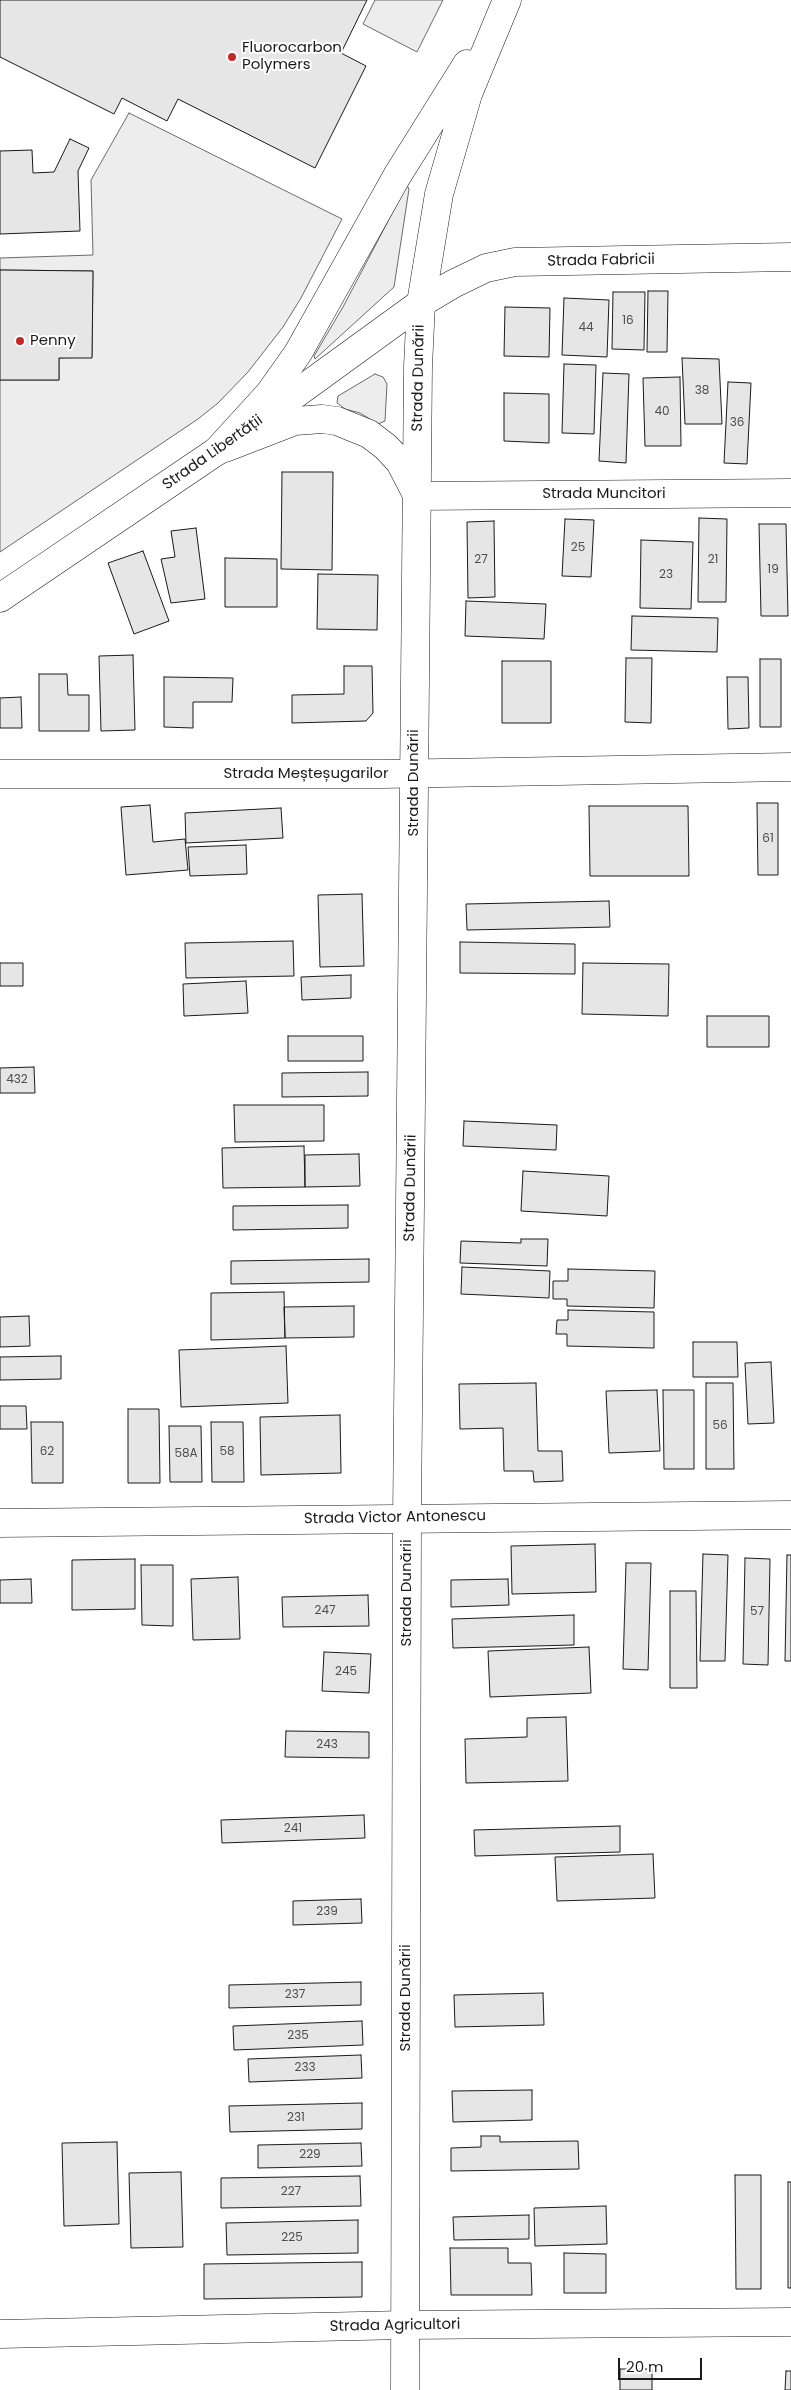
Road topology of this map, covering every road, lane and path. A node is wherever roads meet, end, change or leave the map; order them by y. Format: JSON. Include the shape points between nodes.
{"nodes":[{"id":1,"x":507,"y":1,"type":"edge"},
{"id":2,"x":791,"y":257,"type":"edge"},
{"id":3,"x":421,"y":303,"type":"junction"},
{"id":4,"x":216,"y":452,"type":"junction"},
{"id":5,"x":791,"y":493,"type":"edge"},
{"id":6,"x":418,"y":496,"type":"junction"},
{"id":7,"x":0,"y":598,"type":"edge"},
{"id":8,"x":791,"y":766,"type":"edge"},
{"id":9,"x":0,"y":774,"type":"edge"},
{"id":10,"x":414,"y":774,"type":"junction"},
{"id":11,"x":791,"y":1515,"type":"edge"},
{"id":12,"x":407,"y":1518,"type":"junction"},
{"id":13,"x":0,"y":1523,"type":"edge"},
{"id":14,"x":791,"y":2322,"type":"edge"},
{"id":15,"x":405,"y":2325,"type":"junction"},
{"id":16,"x":0,"y":2334,"type":"edge"},
{"id":17,"x":405,"y":2390,"type":"edge"}],
"edges":[{"from":1,"to":3,"type":"street","name":"Strada Dunării","via":[[468,94],[450,150],[432,229]]},
{"from":1,"to":4,"type":"street","via":[[397,176],[294,360],[269,394]]},
{"from":2,"to":3,"type":"street","name":"Strada Fabricii","via":[[515,262],[486,268]]},
{"from":3,"to":4,"type":"street","name":"Strada Libertății"},
{"from":3,"to":6,"type":"street","name":"Strada Dunării"},
{"from":4,"to":6,"type":"street","via":[[295,421],[337,421],[370,434],[386,448],[400,462]]},
{"from":4,"to":7,"type":"street","name":"Strada Libertății"},
{"from":5,"to":6,"type":"street","name":"Strada Muncitori"},
{"from":6,"to":10,"type":"street","name":"Strada Dunării"},
{"from":8,"to":10,"type":"street","name":"Strada Meșteșugarilor"},
{"from":9,"to":10,"type":"street","name":"Strada Meșteșugarilor"},
{"from":10,"to":12,"type":"street","name":"Strada Dunării"},
{"from":11,"to":12,"type":"street","name":"Strada Victor Antonescu"},
{"from":12,"to":13,"type":"street","name":"Strada Victor Antonescu"},
{"from":12,"to":15,"type":"street","name":"Strada Dunării"},
{"from":14,"to":15,"type":"street","name":"Strada Agricultori"},
{"from":15,"to":16,"type":"street","name":"Strada Agricultori"},
{"from":15,"to":17,"type":"street","name":"Strada Dunării"}]}
